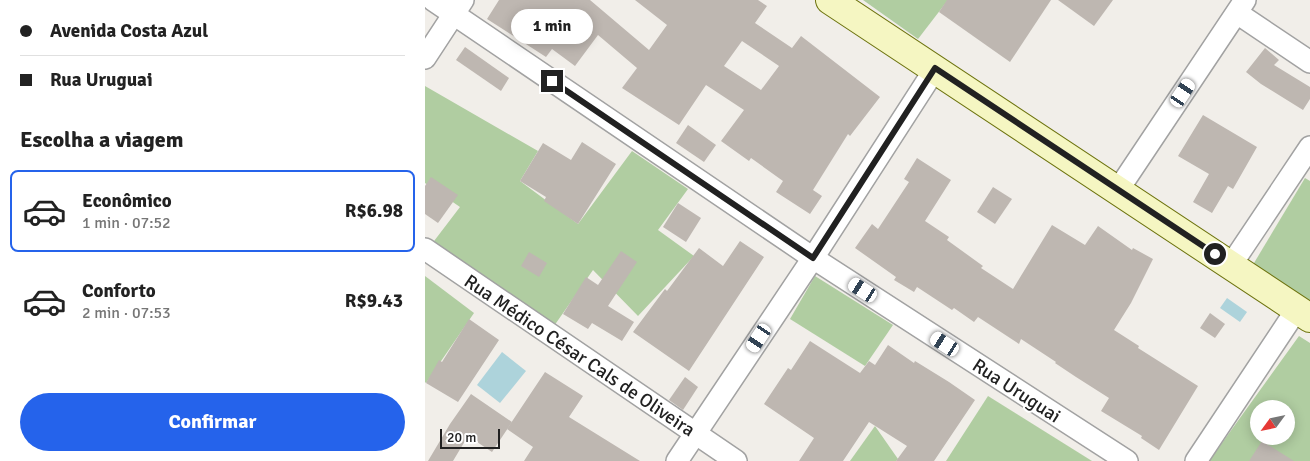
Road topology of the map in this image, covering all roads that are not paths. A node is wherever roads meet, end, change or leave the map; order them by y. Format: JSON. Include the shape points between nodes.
{"nodes":[{"id":1,"x":433,"y":0,"type":"edge"},
{"id":2,"x":830,"y":0,"type":"edge"},
{"id":3,"x":1241,"y":4,"type":"edge"},
{"id":4,"x":459,"y":7,"type":"edge"},
{"id":5,"x":425,"y":58,"type":"edge"},
{"id":6,"x":1310,"y":62,"type":"edge"},
{"id":7,"x":935,"y":68,"type":"junction"},
{"id":8,"x":1310,"y":148,"type":"edge"},
{"id":9,"x":1118,"y":190,"type":"junction"},
{"id":10,"x":425,"y":249,"type":"edge"},
{"id":11,"x":813,"y":258,"type":"junction"},
{"id":12,"x":1231,"y":265,"type":"junction"},
{"id":13,"x":1304,"y":313,"type":"edge"},
{"id":14,"x":695,"y":434,"type":"junction"},
{"id":15,"x":677,"y":461,"type":"edge"},
{"id":16,"x":736,"y":461,"type":"edge"},
{"id":17,"x":1127,"y":461,"type":"edge"},
{"id":18,"x":1196,"y":461,"type":"edge"}],
"edges":[{"from":1,"to":4,"type":"street","name":"Rua Uruguai"},
{"from":2,"to":7,"type":"street"},
{"from":3,"to":6,"type":"street"},
{"from":3,"to":9,"type":"street"},
{"from":4,"to":5,"type":"street"},
{"from":4,"to":11,"type":"street","name":"Rua Uruguai"},
{"from":7,"to":9,"type":"street"},
{"from":7,"to":11,"type":"street"},
{"from":8,"to":12,"type":"street"},
{"from":9,"to":12,"type":"street"},
{"from":10,"to":14,"type":"street","name":"Rua Médico César Cals de Oliveira"},
{"from":11,"to":14,"type":"street"},
{"from":11,"to":17,"type":"street","name":"Rua Uruguai"},
{"from":12,"to":13,"type":"street"},
{"from":13,"to":18,"type":"street"},
{"from":14,"to":15,"type":"street"},
{"from":14,"to":16,"type":"street","name":"Rua Médico César Cals de Oliveira"}]}
